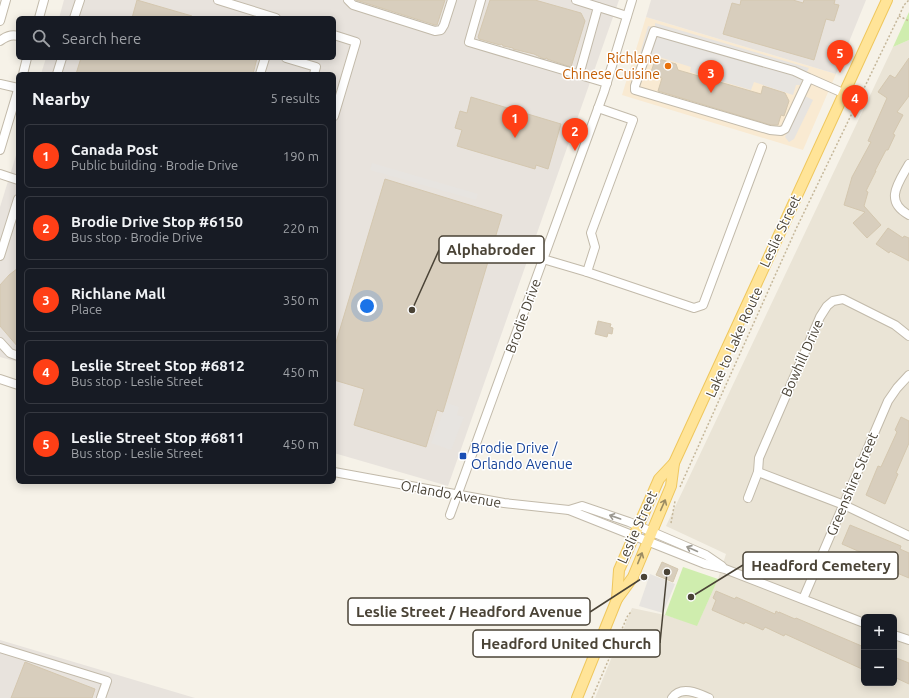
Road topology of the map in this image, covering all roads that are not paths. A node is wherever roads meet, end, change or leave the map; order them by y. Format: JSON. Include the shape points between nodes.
{"nodes":[{"id":1,"x":6,"y":0,"type":"edge"},
{"id":2,"x":44,"y":0,"type":"edge"},
{"id":3,"x":80,"y":0,"type":"edge"},
{"id":4,"x":218,"y":0,"type":"edge"},
{"id":5,"x":348,"y":0,"type":"edge"},
{"id":6,"x":452,"y":0,"type":"edge"},
{"id":7,"x":481,"y":0,"type":"edge"},
{"id":8,"x":576,"y":0,"type":"edge"},
{"id":9,"x":632,"y":0,"type":"edge"},
{"id":10,"x":887,"y":0,"type":"edge"},
{"id":11,"x":598,"y":7,"type":"junction"},
{"id":12,"x":40,"y":16,"type":"edge"},
{"id":13,"x":75,"y":16,"type":"edge"},
{"id":14,"x":270,"y":16,"type":"edge"},
{"id":15,"x":627,"y":16,"type":"junction"},
{"id":16,"x":0,"y":21,"type":"edge"},
{"id":17,"x":16,"y":36,"type":"edge"},
{"id":18,"x":336,"y":36,"type":"edge"},
{"id":19,"x":0,"y":41,"type":"edge"},
{"id":20,"x":26,"y":60,"type":"edge"},
{"id":21,"x":61,"y":60,"type":"edge"},
{"id":22,"x":264,"y":60,"type":"edge"},
{"id":23,"x":293,"y":60,"type":"edge"},
{"id":24,"x":24,"y":72,"type":"edge"},
{"id":25,"x":58,"y":72,"type":"edge"},
{"id":26,"x":261,"y":72,"type":"edge"},
{"id":27,"x":315,"y":72,"type":"edge"},
{"id":28,"x":579,"y":75,"type":"junction"},
{"id":29,"x":809,"y":78,"type":"junction"},
{"id":30,"x":607,"y":83,"type":"junction"},
{"id":31,"x":0,"y":84,"type":"edge"},
{"id":32,"x":16,"y":88,"type":"edge"},
{"id":33,"x":843,"y":93,"type":"junction"},
{"id":34,"x":16,"y":96,"type":"edge"},
{"id":35,"x":598,"y":108,"type":"junction"},
{"id":36,"x":336,"y":109,"type":"edge"},
{"id":37,"x":762,"y":147,"type":"dead end"},
{"id":38,"x":0,"y":150,"type":"edge"},
{"id":39,"x":909,"y":164,"type":"edge"},
{"id":40,"x":0,"y":174,"type":"edge"},
{"id":41,"x":16,"y":179,"type":"edge"},
{"id":42,"x":16,"y":205,"type":"edge"},
{"id":43,"x":909,"y":215,"type":"edge"},
{"id":44,"x":0,"y":256,"type":"edge"},
{"id":45,"x":543,"y":259,"type":"junction"},
{"id":46,"x":586,"y":272,"type":"junction"},
{"id":47,"x":909,"y":336,"type":"edge"},
{"id":48,"x":0,"y":342,"type":"edge"},
{"id":49,"x":16,"y":356,"type":"edge"},
{"id":50,"x":909,"y":375,"type":"edge"},
{"id":51,"x":0,"y":379,"type":"edge"},
{"id":52,"x":16,"y":384,"type":"edge"},
{"id":53,"x":674,"y":463,"type":"junction"},
{"id":54,"x":336,"y":472,"type":"edge"},
{"id":55,"x":758,"y":472,"type":"junction"},
{"id":56,"x":458,"y":495,"type":"junction"},
{"id":57,"x":748,"y":498,"type":"dead end"},
{"id":58,"x":844,"y":505,"type":"junction"},
{"id":59,"x":568,"y":510,"type":"junction"},
{"id":60,"x":450,"y":515,"type":"dead end"},
{"id":61,"x":638,"y":525,"type":"junction"},
{"id":62,"x":651,"y":531,"type":"junction"},
{"id":63,"x":634,"y":535,"type":"junction"},
{"id":64,"x":909,"y":536,"type":"edge"},
{"id":65,"x":647,"y":541,"type":"junction"},
{"id":66,"x":726,"y":569,"type":"junction"},
{"id":67,"x":617,"y":599,"type":"junction"},
{"id":68,"x":804,"y":599,"type":"junction"},
{"id":69,"x":861,"y":622,"type":"edge"},
{"id":70,"x":897,"y":636,"type":"edge"},
{"id":71,"x":909,"y":640,"type":"edge"},
{"id":72,"x":0,"y":648,"type":"edge"},
{"id":73,"x":101,"y":698,"type":"edge"},
{"id":74,"x":577,"y":698,"type":"edge"},
{"id":75,"x":672,"y":698,"type":"edge"},
{"id":76,"x":709,"y":698,"type":"edge"}],
"edges":[{"from":1,"to":16,"type":"street"},
{"from":2,"to":12,"type":"street"},
{"from":3,"to":13,"type":"street"},
{"from":4,"to":14,"type":"street"},
{"from":5,"to":6,"type":"street","via":[[353,6],[435,31],[441,30],[444,25]]},
{"from":7,"to":28,"type":"street","via":[[469,42]]},
{"from":8,"to":11,"type":"street"},
{"from":9,"to":15,"type":"street","name":"Brodie Drive"},
{"from":10,"to":33,"type":"main road","name":"Leslie Street"},
{"from":11,"to":15,"type":"street"},
{"from":11,"to":28,"type":"street"},
{"from":15,"to":30,"type":"street","name":"Brodie Drive"},
{"from":17,"to":19,"type":"street","via":[[5,37]]},
{"from":18,"to":36,"type":"street","via":[[356,42]]},
{"from":20,"to":24,"type":"street"},
{"from":21,"to":25,"type":"street"},
{"from":22,"to":26,"type":"street"},
{"from":23,"to":27,"type":"street","via":[[316,67]]},
{"from":28,"to":30,"type":"street"},
{"from":29,"to":29,"type":"street","via":[[654,31],[635,90],[770,130],[781,131],[785,129]]},
{"from":29,"to":33,"type":"street"},
{"from":30,"to":35,"type":"street","name":"Brodie Drive"},
{"from":31,"to":32,"type":"street"},
{"from":33,"to":53,"type":"main road","name":"Leslie Street"},
{"from":34,"to":38,"type":"street"},
{"from":35,"to":45,"type":"street","name":"Brodie Drive"},
{"from":35,"to":46,"type":"street","via":[[633,120],[591,233],[595,247]]},
{"from":37,"to":46,"type":"street","via":[[703,305],[694,308]]},
{"from":39,"to":43,"type":"street","via":[[894,193],[896,204]]},
{"from":40,"to":41,"type":"street"},
{"from":42,"to":44,"type":"street"},
{"from":45,"to":46,"type":"street"},
{"from":45,"to":56,"type":"street","name":"Brodie Drive"},
{"from":47,"to":55,"type":"street","name":"Bowhill Drive","via":[[894,325],[843,300],[830,303],[820,317],[759,458]]},
{"from":48,"to":49,"type":"street","via":[[10,354]]},
{"from":50,"to":58,"type":"street","name":"Greenshire Street","via":[[888,400]]},
{"from":51,"to":52,"type":"street"},
{"from":53,"to":61,"type":"main road","name":"Leslie Street","via":[[659,479]]},
{"from":62,"to":53,"type":"main road","name":"Leslie Street","one_way":true,"via":[[671,486]]},
{"from":54,"to":56,"type":"street","name":"Orlando Avenue"},
{"from":55,"to":57,"type":"street","name":"Bowhill Drive"},
{"from":55,"to":58,"type":"street"},
{"from":56,"to":59,"type":"street","name":"Orlando Avenue"},
{"from":56,"to":60,"type":"street","name":"Brodie Drive"},
{"from":58,"to":64,"type":"street"},
{"from":58,"to":68,"type":"street","name":"Greenshire Street"},
{"from":61,"to":59,"type":"street","name":"Orlando Avenue","one_way":true,"via":[[582,506]]},
{"from":59,"to":63,"type":"street","name":"Orlando Avenue"},
{"from":61,"to":62,"type":"street","name":"Orlando Avenue"},
{"from":61,"to":63,"type":"main road","name":"Leslie Street"},
{"from":62,"to":65,"type":"main road","name":"Leslie Street"},
{"from":66,"to":62,"type":"street","name":"Orlando Avenue","one_way":true,"via":[[706,556]]},
{"from":63,"to":65,"type":"street","name":"Orlando Avenue"},
{"from":63,"to":67,"type":"main road","name":"Leslie Street","via":[[619,570]]},
{"from":65,"to":66,"type":"street","name":"Orlando Avenue","via":[[705,564]]},
{"from":67,"to":65,"type":"main road","name":"Leslie Street","one_way":true,"via":[[633,577]]},
{"from":66,"to":68,"type":"street"},
{"from":67,"to":74,"type":"main road","name":"Leslie Street"},
{"from":68,"to":69,"type":"street"},
{"from":70,"to":71,"type":"street"},
{"from":72,"to":73,"type":"street","via":[[107,681]]},
{"from":75,"to":76,"type":"street","via":[[681,691],[690,691]]}]}
